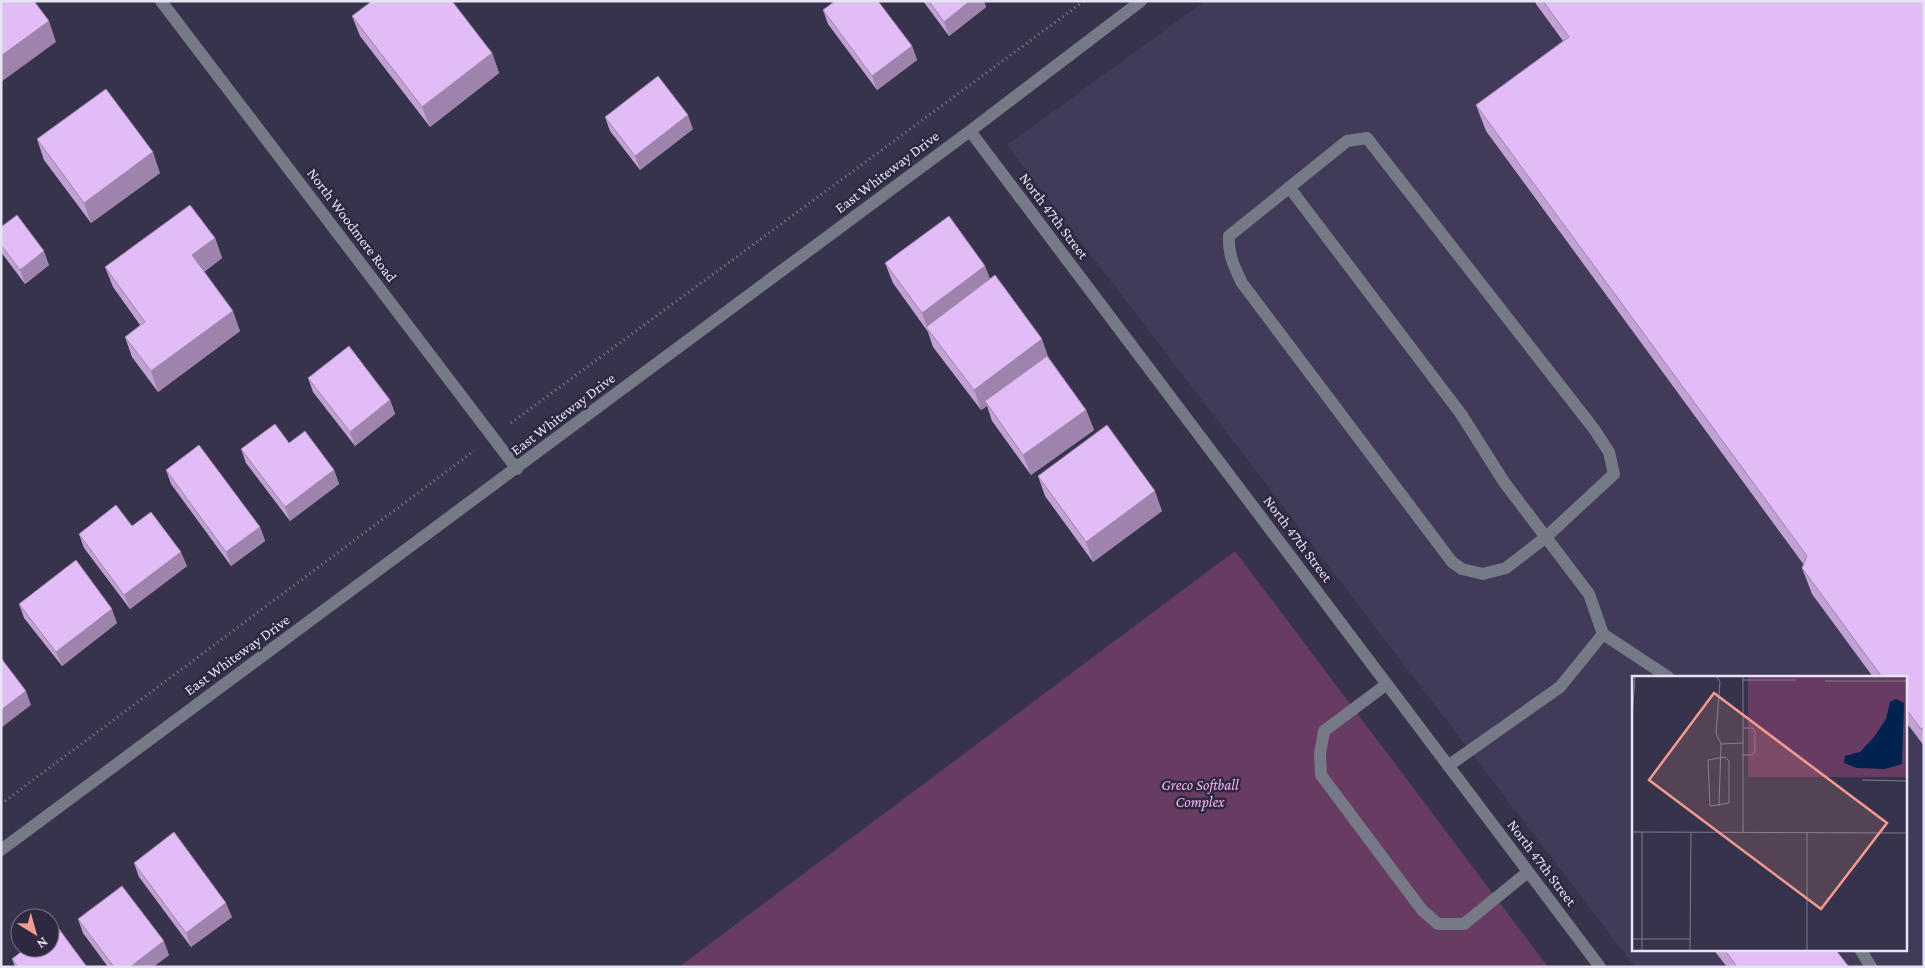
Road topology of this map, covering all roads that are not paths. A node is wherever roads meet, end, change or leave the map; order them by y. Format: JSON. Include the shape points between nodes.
{"nodes":[{"id":1,"x":161,"y":1,"type":"edge"},
{"id":2,"x":1141,"y":1,"type":"edge"},
{"id":3,"x":970,"y":131,"type":"junction"},
{"id":4,"x":1290,"y":187,"type":"junction"},
{"id":5,"x":517,"y":468,"type":"junction"},
{"id":6,"x":1546,"y":537,"type":"junction"},
{"id":7,"x":1603,"y":634,"type":"junction"},
{"id":8,"x":1666,"y":676,"type":"edge"},
{"id":9,"x":1386,"y":684,"type":"junction"},
{"id":10,"x":1448,"y":766,"type":"junction"},
{"id":11,"x":1,"y":850,"type":"edge"},
{"id":12,"x":1528,"y":872,"type":"junction"},
{"id":13,"x":1861,"y":950,"type":"edge"},
{"id":14,"x":1600,"y":967,"type":"edge"},
{"id":15,"x":1871,"y":967,"type":"edge"}],
"edges":[{"from":1,"to":5,"type":"street","name":"North Woodmere Road"},
{"from":2,"to":3,"type":"street","name":"East Whiteway Drive"},
{"from":3,"to":5,"type":"street","name":"East Whiteway Drive"},
{"from":3,"to":9,"type":"street","name":"North 47th Street"},
{"from":4,"to":6,"type":"street","via":[[1461,414],[1504,482]]},
{"from":4,"to":6,"type":"street","via":[[1230,236],[1228,249],[1242,283],[1452,562],[1462,569],[1483,574],[1491,572],[1506,568]]},
{"from":4,"to":6,"type":"street","via":[[1347,141],[1367,138],[1594,429],[1609,452],[1614,474]]},
{"from":5,"to":11,"type":"street","name":"East Whiteway Drive"},
{"from":6,"to":7,"type":"street","via":[[1588,594]]},
{"from":7,"to":8,"type":"street"},
{"from":7,"to":10,"type":"street","via":[[1560,687]]},
{"from":9,"to":10,"type":"street","name":"North 47th Street"},
{"from":9,"to":12,"type":"street","via":[[1324,731],[1321,775],[1422,910],[1438,924],[1464,924]]},
{"from":10,"to":12,"type":"street","name":"North 47th Street"},
{"from":12,"to":14,"type":"street","name":"North 47th Street"},
{"from":13,"to":15,"type":"street"}]}
